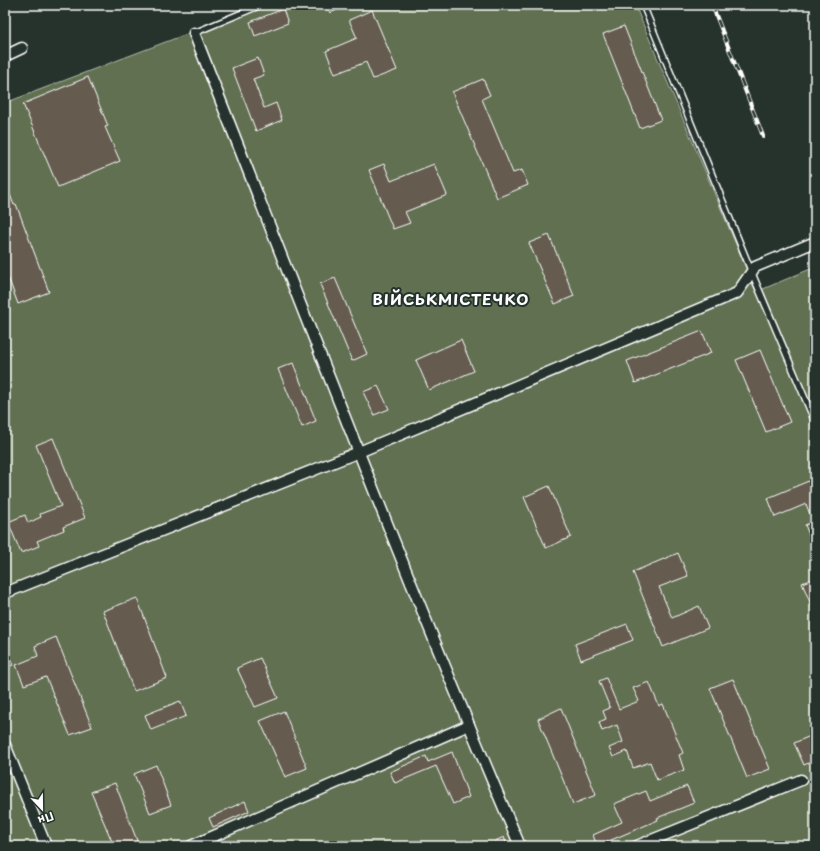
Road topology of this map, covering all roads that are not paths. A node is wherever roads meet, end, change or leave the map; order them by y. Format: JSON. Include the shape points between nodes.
{"nodes":[{"id":1,"x":261,"y":5,"type":"edge"},
{"id":2,"x":643,"y":5,"type":"edge"},
{"id":3,"x":194,"y":33,"type":"joint"},
{"id":4,"x":22,"y":48,"type":"dead end"},
{"id":5,"x":5,"y":56,"type":"edge"},
{"id":6,"x":815,"y":242,"type":"edge"},
{"id":7,"x":752,"y":273,"type":"junction"},
{"id":8,"x":815,"y":422,"type":"edge"},
{"id":9,"x":359,"y":452,"type":"junction"},
{"id":10,"x":5,"y":593,"type":"edge"},
{"id":11,"x":469,"y":725,"type":"junction"},
{"id":12,"x":5,"y":745,"type":"edge"},
{"id":13,"x":801,"y":780,"type":"dead end"},
{"id":14,"x":46,"y":846,"type":"edge"},
{"id":15,"x":191,"y":846,"type":"edge"},
{"id":16,"x":520,"y":846,"type":"edge"},
{"id":17,"x":637,"y":846,"type":"edge"}],
"edges":[{"from":1,"to":3,"type":"lane"},
{"from":2,"to":7,"type":"lane"},
{"from":3,"to":9,"type":"street"},
{"from":4,"to":5,"type":"street"},
{"from":6,"to":7,"type":"street","via":[[755,267]]},
{"from":7,"to":8,"type":"lane"},
{"from":7,"to":9,"type":"street","via":[[737,293]]},
{"from":9,"to":10,"type":"street"},
{"from":9,"to":11,"type":"street"},
{"from":11,"to":15,"type":"street"},
{"from":11,"to":16,"type":"street"},
{"from":12,"to":14,"type":"street"},
{"from":13,"to":17,"type":"street"}]}
